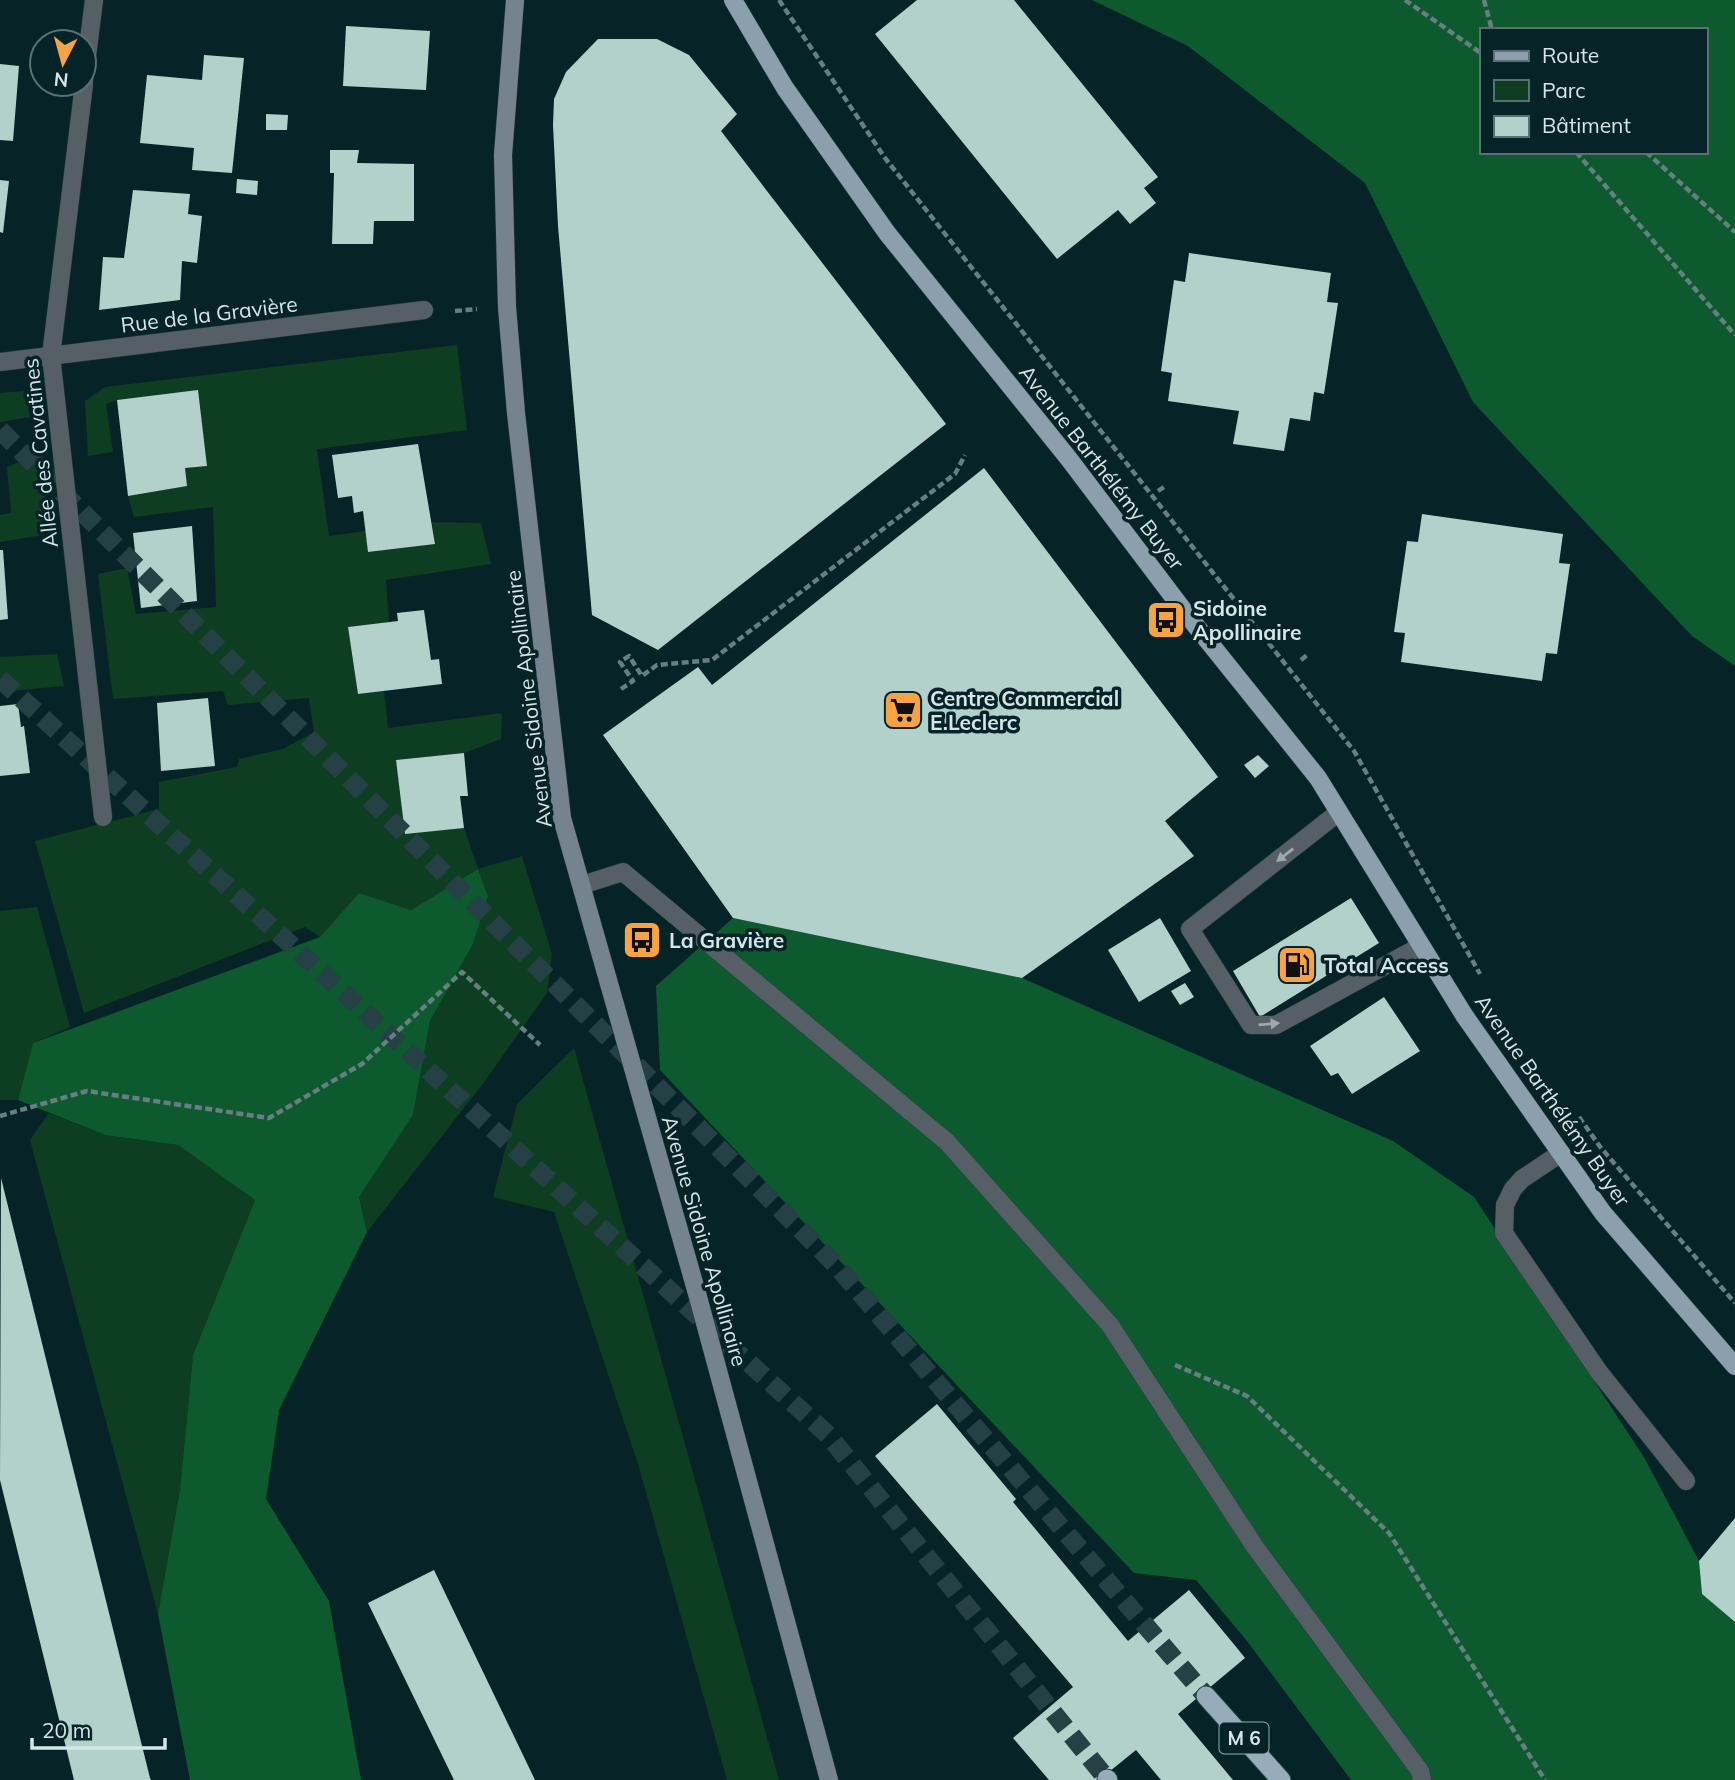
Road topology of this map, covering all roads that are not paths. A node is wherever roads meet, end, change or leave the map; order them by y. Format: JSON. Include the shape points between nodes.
{"nodes":[{"id":1,"x":94,"y":0,"type":"edge"},
{"id":2,"x":515,"y":0,"type":"edge"},
{"id":3,"x":733,"y":0,"type":"edge"},
{"id":4,"x":91,"y":28,"type":"edge"},
{"id":5,"x":82,"y":98,"type":"edge"},
{"id":6,"x":424,"y":310,"type":"dead end"},
{"id":7,"x":51,"y":356,"type":"junction"},
{"id":8,"x":0,"y":362,"type":"edge"},
{"id":9,"x":1339,"y":812,"type":"junction"},
{"id":10,"x":103,"y":817,"type":"dead end"},
{"id":11,"x":582,"y":885,"type":"junction"},
{"id":12,"x":1422,"y":946,"type":"junction"},
{"id":13,"x":1560,"y":1153,"type":"junction"},
{"id":14,"x":1735,"y":1366,"type":"edge"},
{"id":15,"x":1686,"y":1481,"type":"dead end"},
{"id":16,"x":1206,"y":1696,"type":"tunnel mouth"},
{"id":17,"x":829,"y":1780,"type":"edge"},
{"id":18,"x":1281,"y":1780,"type":"edge"},
{"id":19,"x":1422,"y":1780,"type":"edge"}],
"edges":[{"from":1,"to":4,"type":"street","name":"Allée des Cavatines"},
{"from":2,"to":11,"type":"main road","name":"Avenue Sidoine Apollinaire","via":[[503,155],[507,307],[562,818]]},
{"from":3,"to":9,"type":"main road","name":"Avenue Barthélémy Buyer","via":[[785,88],[887,233],[1069,459],[1318,778]]},
{"from":5,"to":7,"type":"street","name":"Allée des Cavatines"},
{"from":6,"to":7,"type":"street","name":"Rue de la Gravière"},
{"from":7,"to":8,"type":"street","name":"Rue de la Gravière"},
{"from":7,"to":10,"type":"street","name":"Allée des Cavatines"},
{"from":9,"to":12,"type":"main road","name":"Avenue Barthélémy Buyer"},
{"from":9,"to":12,"type":"street","one_way":true,"via":[[1190,929],[1251,1025],[1276,1025]]},
{"from":11,"to":17,"type":"main road","name":"Avenue Sidoine Apollinaire"},
{"from":11,"to":19,"type":"street","via":[[623,872],[947,1142],[1110,1325],[1255,1547],[1420,1771]]},
{"from":12,"to":13,"type":"main road","name":"Avenue Barthélémy Buyer"},
{"from":13,"to":14,"type":"main road","name":"Avenue Barthélémy Buyer","via":[[1603,1213]]},
{"from":13,"to":15,"type":"street","via":[[1513,1189],[1505,1205],[1503,1233],[1599,1372]]},
{"from":16,"to":18,"type":"highway","number":"M 6"}]}
